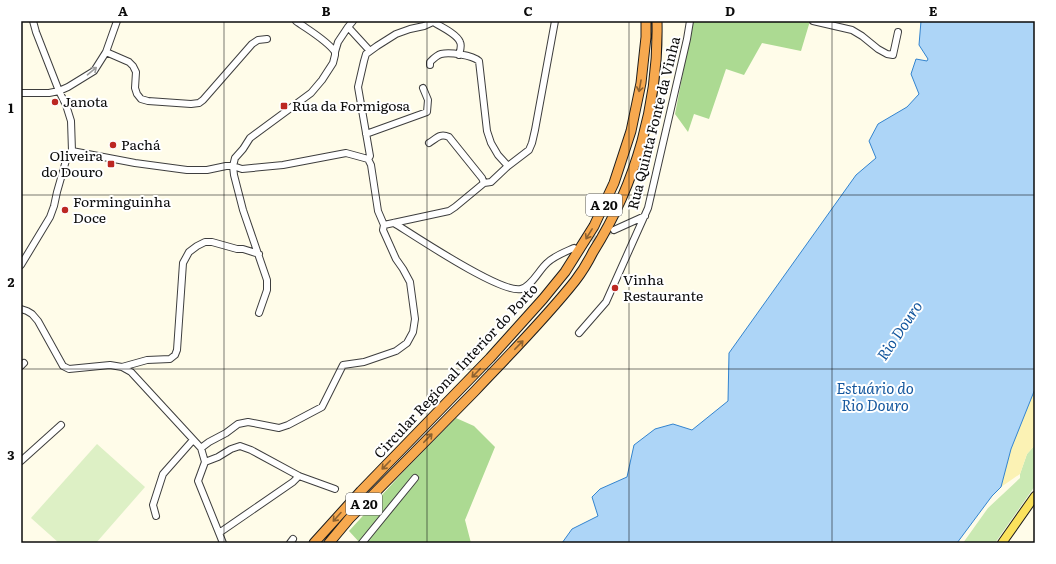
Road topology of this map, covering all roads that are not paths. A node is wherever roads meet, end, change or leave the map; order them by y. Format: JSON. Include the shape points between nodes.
{"nodes":[{"id":1,"x":33,"y":21,"type":"edge"},
{"id":2,"x":117,"y":21,"type":"edge"},
{"id":3,"x":296,"y":21,"type":"edge"},
{"id":4,"x":353,"y":21,"type":"edge"},
{"id":5,"x":555,"y":21,"type":"edge"},
{"id":6,"x":642,"y":21,"type":"edge"},
{"id":7,"x":646,"y":21,"type":"edge"},
{"id":8,"x":657,"y":21,"type":"edge"},
{"id":9,"x":662,"y":21,"type":"edge"},
{"id":10,"x":690,"y":21,"type":"edge"},
{"id":11,"x":813,"y":21,"type":"edge"},
{"id":12,"x":434,"y":22,"type":"edge"},
{"id":13,"x":348,"y":27,"type":"junction"},
{"id":14,"x":898,"y":32,"type":"dead end"},
{"id":15,"x":267,"y":39,"type":"dead end"},
{"id":16,"x":644,"y":47,"type":"junction"},
{"id":17,"x":657,"y":47,"type":"junction"},
{"id":18,"x":370,"y":51,"type":"junction"},
{"id":19,"x":106,"y":52,"type":"junction"},
{"id":20,"x":335,"y":52,"type":"junction"},
{"id":21,"x":459,"y":55,"type":"junction"},
{"id":22,"x":430,"y":65,"type":"dead end"},
{"id":23,"x":423,"y":88,"type":"dead end"},
{"id":24,"x":59,"y":91,"type":"junction"},
{"id":25,"x":21,"y":93,"type":"edge"},
{"id":26,"x":366,"y":134,"type":"junction"},
{"id":27,"x":429,"y":143,"type":"dead end"},
{"id":28,"x":72,"y":151,"type":"junction"},
{"id":29,"x":368,"y":160,"type":"junction"},
{"id":30,"x":233,"y":166,"type":"junction"},
{"id":31,"x":508,"y":166,"type":"junction"},
{"id":32,"x":484,"y":183,"type":"junction"},
{"id":33,"x":645,"y":216,"type":"junction"},
{"id":34,"x":394,"y":223,"type":"junction"},
{"id":35,"x":384,"y":225,"type":"junction"},
{"id":36,"x":614,"y":230,"type":"tunnel mouth"},
{"id":37,"x":574,"y":248,"type":"dead end"},
{"id":38,"x":259,"y":254,"type":"junction"},
{"id":39,"x":21,"y":265,"type":"edge"},
{"id":40,"x":21,"y":309,"type":"edge"},
{"id":41,"x":259,"y":313,"type":"dead end"},
{"id":42,"x":579,"y":333,"type":"dead end"},
{"id":43,"x":122,"y":367,"type":"junction"},
{"id":44,"x":60,"y":425,"type":"dead end"},
{"id":45,"x":194,"y":440,"type":"junction"},
{"id":46,"x":201,"y":448,"type":"junction"},
{"id":47,"x":21,"y":461,"type":"edge"},
{"id":48,"x":205,"y":462,"type":"junction"},
{"id":49,"x":299,"y":476,"type":"junction"},
{"id":50,"x":415,"y":478,"type":"dead end"},
{"id":51,"x":335,"y":489,"type":"dead end"},
{"id":52,"x":1035,"y":496,"type":"edge"},
{"id":53,"x":156,"y":516,"type":"dead end"},
{"id":54,"x":219,"y":533,"type":"junction"},
{"id":55,"x":223,"y":543,"type":"edge"},
{"id":56,"x":314,"y":543,"type":"edge"},
{"id":57,"x":329,"y":543,"type":"edge"},
{"id":58,"x":362,"y":543,"type":"edge"},
{"id":59,"x":1002,"y":543,"type":"edge"}],
"edges":[{"from":1,"to":24,"type":"street"},
{"from":2,"to":19,"type":"street"},
{"from":3,"to":20,"type":"street"},
{"from":4,"to":13,"type":"street"},
{"from":5,"to":31,"type":"street","via":[[532,142],[529,150]]},
{"from":6,"to":16,"type":"highway"},
{"from":7,"to":16,"type":"highway","name":"Circular Regional Interior do Porto","number":"A 20"},
{"from":8,"to":17,"type":"highway","name":"Circular Regional Interior do Porto","number":"A 20"},
{"from":9,"to":17,"type":"highway"},
{"from":10,"to":33,"type":"street","name":"Rua Quinta Fonte da Vinha"},
{"from":11,"to":14,"type":"street","via":[[852,30],[878,49],[893,55]]},
{"from":12,"to":18,"type":"street","via":[[396,34]]},
{"from":12,"to":21,"type":"street","via":[[457,38],[461,47]]},
{"from":13,"to":18,"type":"street"},
{"from":13,"to":20,"type":"street"},
{"from":15,"to":19,"type":"street","via":[[252,44],[203,100],[191,104],[141,99],[135,88],[136,72],[133,66]]},
{"from":16,"to":56,"type":"highway","name":"Circular Regional Interior do Porto","number":"A 20","one_way":true,"via":[[641,83],[631,131],[614,183],[594,226],[565,272],[490,358]]},
{"from":57,"to":17,"type":"highway","name":"Circular Regional Interior do Porto","number":"A 20","one_way":true,"via":[[537,327],[582,271],[605,233],[626,188],[644,134],[654,85]]},
{"from":18,"to":26,"type":"street","via":[[366,54],[358,87]]},
{"from":24,"to":19,"type":"street","one_way":true,"via":[[94,71]]},
{"from":20,"to":30,"type":"street","via":[[333,63],[311,93],[250,138],[235,158]]},
{"from":21,"to":22,"type":"street","via":[[436,56]]},
{"from":21,"to":31,"type":"street","via":[[466,55],[479,61],[487,131],[498,155]]},
{"from":23,"to":26,"type":"street","via":[[428,100],[427,112]]},
{"from":24,"to":25,"type":"street"},
{"from":24,"to":28,"type":"street","via":[[72,121]]},
{"from":26,"to":29,"type":"street","via":[[370,156]]},
{"from":27,"to":32,"type":"street","via":[[444,135],[449,138]]},
{"from":28,"to":30,"type":"street","via":[[187,170]]},
{"from":28,"to":39,"type":"street","via":[[64,164],[50,217]]},
{"from":29,"to":30,"type":"street","via":[[346,153],[283,165],[242,169]]},
{"from":29,"to":35,"type":"street","via":[[378,211]]},
{"from":30,"to":38,"type":"street","via":[[243,210]]},
{"from":31,"to":32,"type":"street","via":[[490,182]]},
{"from":32,"to":34,"type":"street","via":[[449,211]]},
{"from":33,"to":36,"type":"street"},
{"from":33,"to":42,"type":"street","name":"Rua Quinta Fonte da Vinha","via":[[606,302]]},
{"from":34,"to":35,"type":"street"},
{"from":34,"to":37,"type":"street","via":[[462,265],[511,288],[521,289],[528,285],[548,262]]},
{"from":35,"to":46,"type":"street","via":[[383,230],[396,259],[410,282],[415,319],[413,332],[407,343],[396,351],[364,362],[344,365],[322,407],[288,425],[280,428],[248,422],[238,424]]},
{"from":38,"to":41,"type":"street","via":[[267,280],[267,290]]},
{"from":38,"to":43,"type":"street","via":[[212,242],[205,242],[188,252],[183,263],[175,355]]},
{"from":40,"to":43,"type":"street","via":[[27,310],[38,321],[63,366],[69,369],[110,365]]},
{"from":43,"to":45,"type":"street","via":[[131,372]]},
{"from":44,"to":47,"type":"street"},
{"from":45,"to":46,"type":"street"},
{"from":45,"to":53,"type":"street","via":[[163,474],[153,505]]},
{"from":46,"to":48,"type":"street"},
{"from":48,"to":49,"type":"street","via":[[240,446]]},
{"from":48,"to":54,"type":"street","via":[[198,481]]},
{"from":49,"to":51,"type":"street"},
{"from":49,"to":54,"type":"street"},
{"from":50,"to":58,"type":"street"},
{"from":52,"to":59,"type":"main road"},
{"from":54,"to":55,"type":"street"}]}
